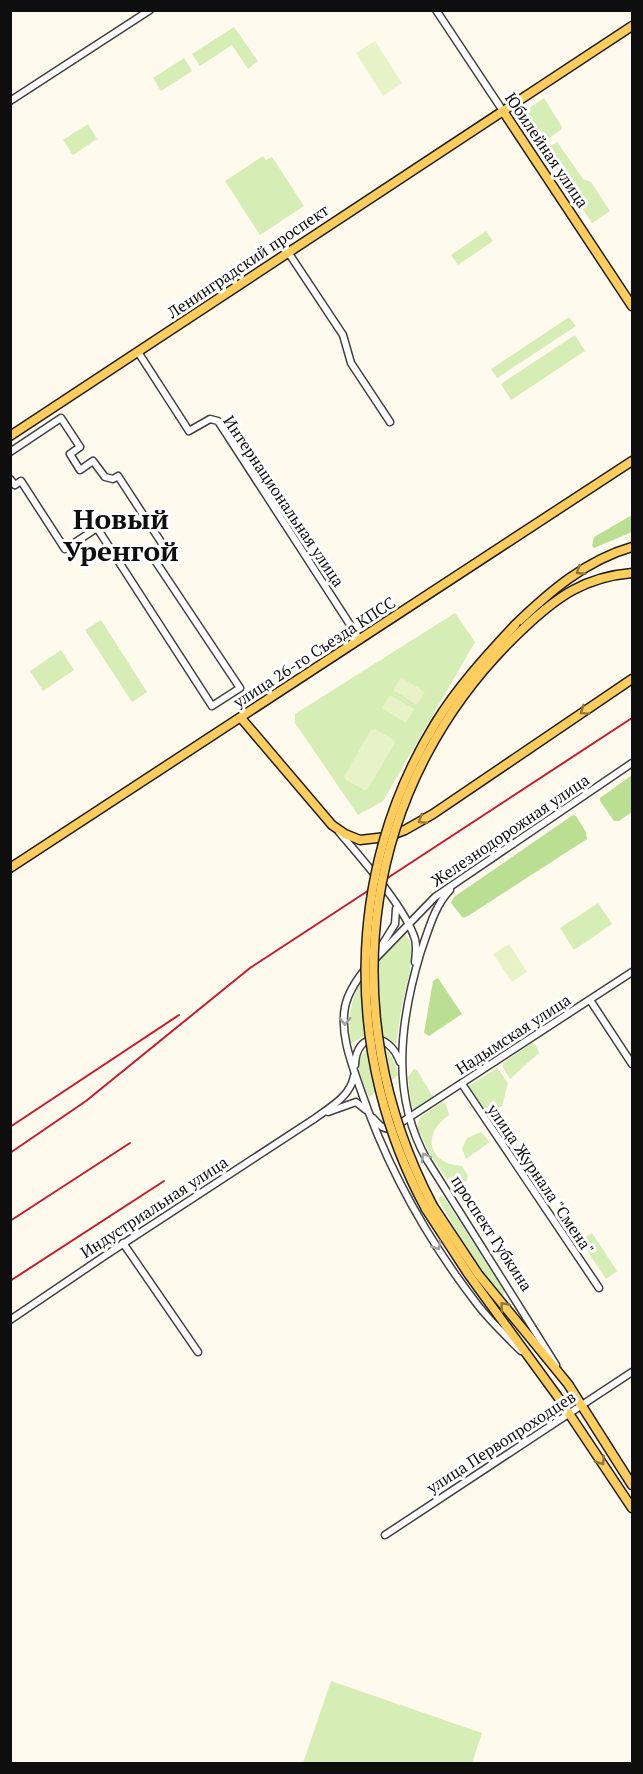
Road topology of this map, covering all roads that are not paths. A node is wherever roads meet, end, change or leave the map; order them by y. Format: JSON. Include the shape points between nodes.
{"nodes":[{"id":1,"x":150,"y":10,"type":"edge"},
{"id":2,"x":436,"y":10,"type":"edge"},
{"id":3,"x":633,"y":26,"type":"edge"},
{"id":4,"x":10,"y":100,"type":"edge"},
{"id":5,"x":503,"y":111,"type":"junction"},
{"id":6,"x":288,"y":252,"type":"junction"},
{"id":7,"x":633,"y":306,"type":"edge"},
{"id":8,"x":138,"y":352,"type":"junction"},
{"id":9,"x":390,"y":422,"type":"dead end"},
{"id":10,"x":10,"y":436,"type":"edge"},
{"id":11,"x":10,"y":452,"type":"edge"},
{"id":12,"x":633,"y":461,"type":"edge"},
{"id":13,"x":10,"y":478,"type":"edge"},
{"id":14,"x":633,"y":546,"type":"edge"},
{"id":15,"x":633,"y":573,"type":"edge"},
{"id":16,"x":360,"y":640,"type":"junction"},
{"id":17,"x":633,"y":679,"type":"edge"},
{"id":18,"x":241,"y":718,"type":"junction"},
{"id":19,"x":633,"y":764,"type":"edge"},
{"id":20,"x":332,"y":825,"type":"junction"},
{"id":21,"x":10,"y":868,"type":"edge"},
{"id":22,"x":460,"y":879,"type":"junction"},
{"id":23,"x":396,"y":905,"type":"junction"},
{"id":24,"x":408,"y":924,"type":"junction"},
{"id":25,"x":366,"y":968,"type":"junction"},
{"id":26,"x":633,"y":972,"type":"edge"},
{"id":27,"x":414,"y":975,"type":"junction"},
{"id":28,"x":590,"y":1000,"type":"junction"},
{"id":29,"x":633,"y":1064,"type":"edge"},
{"id":30,"x":402,"y":1069,"type":"junction"},
{"id":31,"x":354,"y":1072,"type":"junction"},
{"id":32,"x":462,"y":1084,"type":"junction"},
{"id":33,"x":369,"y":1112,"type":"junction"},
{"id":34,"x":314,"y":1119,"type":"junction"},
{"id":35,"x":409,"y":1119,"type":"junction"},
{"id":36,"x":429,"y":1208,"type":"junction"},
{"id":37,"x":123,"y":1243,"type":"junction"},
{"id":38,"x":599,"y":1288,"type":"dead end"},
{"id":39,"x":10,"y":1320,"type":"edge"},
{"id":40,"x":198,"y":1352,"type":"dead end"},
{"id":41,"x":538,"y":1369,"type":"junction"},
{"id":42,"x":633,"y":1372,"type":"edge"},
{"id":43,"x":568,"y":1384,"type":"junction"},
{"id":44,"x":581,"y":1406,"type":"junction"},
{"id":45,"x":570,"y":1413,"type":"junction"},
{"id":46,"x":633,"y":1485,"type":"edge"},
{"id":47,"x":633,"y":1508,"type":"edge"},
{"id":48,"x":385,"y":1534,"type":"dead end"}],
"edges":[{"from":1,"to":4,"type":"street"},
{"from":2,"to":5,"type":"street","name":"Юбилейная улица"},
{"from":3,"to":5,"type":"main road","name":"Ленинградский проспект"},
{"from":5,"to":6,"type":"main road","name":"Ленинградский проспект"},
{"from":5,"to":7,"type":"main road","name":"Юбилейная улица"},
{"from":6,"to":8,"type":"main road","name":"Ленинградский проспект"},
{"from":6,"to":9,"type":"street","via":[[343,335],[351,363]]},
{"from":8,"to":10,"type":"main road","name":"Ленинградский проспект"},
{"from":8,"to":16,"type":"street","name":"Интернациональная улица","via":[[189,431],[210,418],[218,421]]},
{"from":11,"to":13,"type":"street","via":[[61,418],[80,447],[70,454],[80,470],[93,461],[105,477],[118,476],[165,548],[152,556],[240,688],[212,706],[97,528],[65,549],[21,481],[15,485]]},
{"from":12,"to":16,"type":"main road","name":"улица 26-го Съезда КПСС"},
{"from":14,"to":36,"type":"main road","one_way":true,"bridge":true,"via":[[582,570],[550,592],[514,625],[460,688],[425,741],[393,811],[372,892],[365,991],[373,1065],[393,1136],[408,1174]]},
{"from":15,"to":36,"type":"main road","bridge":true,"via":[[600,578],[576,587],[505,645],[465,692],[432,745],[400,813],[380,897],[372,990],[386,1087]]},
{"from":16,"to":18,"type":"main road","name":"улица 26-го Съезда КПСС"},
{"from":17,"to":20,"type":"main road","one_way":true,"via":[[405,830],[360,840]]},
{"from":18,"to":20,"type":"main road"},
{"from":18,"to":21,"type":"main road","name":"улица 26-го Съезда КПСС"},
{"from":19,"to":22,"type":"street","name":"Железнодорожная улица"},
{"from":20,"to":23,"type":"street"},
{"from":22,"to":24,"type":"street","name":"Железнодорожная улица"},
{"from":22,"to":27,"type":"street","via":[[436,908]]},
{"from":23,"to":24,"type":"street"},
{"from":23,"to":25,"type":"street","via":[[395,924]]},
{"from":24,"to":25,"type":"street"},
{"from":24,"to":27,"type":"street","via":[[416,948]]},
{"from":25,"to":31,"type":"street","one_way":true,"via":[[345,1008],[345,1034]]},
{"from":26,"to":28,"type":"street","name":"Надымская улица"},
{"from":27,"to":30,"type":"street","name":"проспект Губкина","via":[[404,1025]]},
{"from":28,"to":29,"type":"street"},
{"from":28,"to":32,"type":"street","name":"Надымская улица"},
{"from":30,"to":31,"type":"street","name":"Индустриальная улица","via":[[393,1048],[375,1039],[364,1043],[357,1052]]},
{"from":30,"to":35,"type":"street","name":"проспект Губкина"},
{"from":31,"to":33,"type":"street"},
{"from":31,"to":34,"type":"street","name":"Индустриальная улица","via":[[345,1096]]},
{"from":32,"to":35,"type":"street","name":"Надымская улица"},
{"from":32,"to":38,"type":"street","name":"улица Журнала \"Смена\""},
{"from":33,"to":34,"type":"street","name":"Индустриальная улица","via":[[359,1103],[351,1102]]},
{"from":33,"to":35,"type":"street","name":"Надымская улица","via":[[386,1129]]},
{"from":33,"to":41,"type":"street","one_way":true,"via":[[413,1206],[447,1263],[483,1312]]},
{"from":34,"to":37,"type":"street","name":"Индустриальная улица"},
{"from":43,"to":35,"type":"street","name":"проспект Губкина","one_way":true,"via":[[427,1160]]},
{"from":36,"to":41,"type":"main road","via":[[468,1275]]},
{"from":43,"to":36,"type":"main road","one_way":true},
{"from":37,"to":39,"type":"street","name":"Индустриальная улица"},
{"from":37,"to":40,"type":"street"},
{"from":41,"to":45,"type":"main road"},
{"from":42,"to":44,"type":"street","name":"улица Первопроходцев"},
{"from":43,"to":44,"type":"main road","name":"проспект Губкина"},
{"from":44,"to":45,"type":"street","name":"улица Первопроходцев"},
{"from":44,"to":46,"type":"main road","name":"проспект Губкина"},
{"from":45,"to":47,"type":"main road","one_way":true},
{"from":45,"to":48,"type":"street","name":"улица Первопроходцев"}]}
